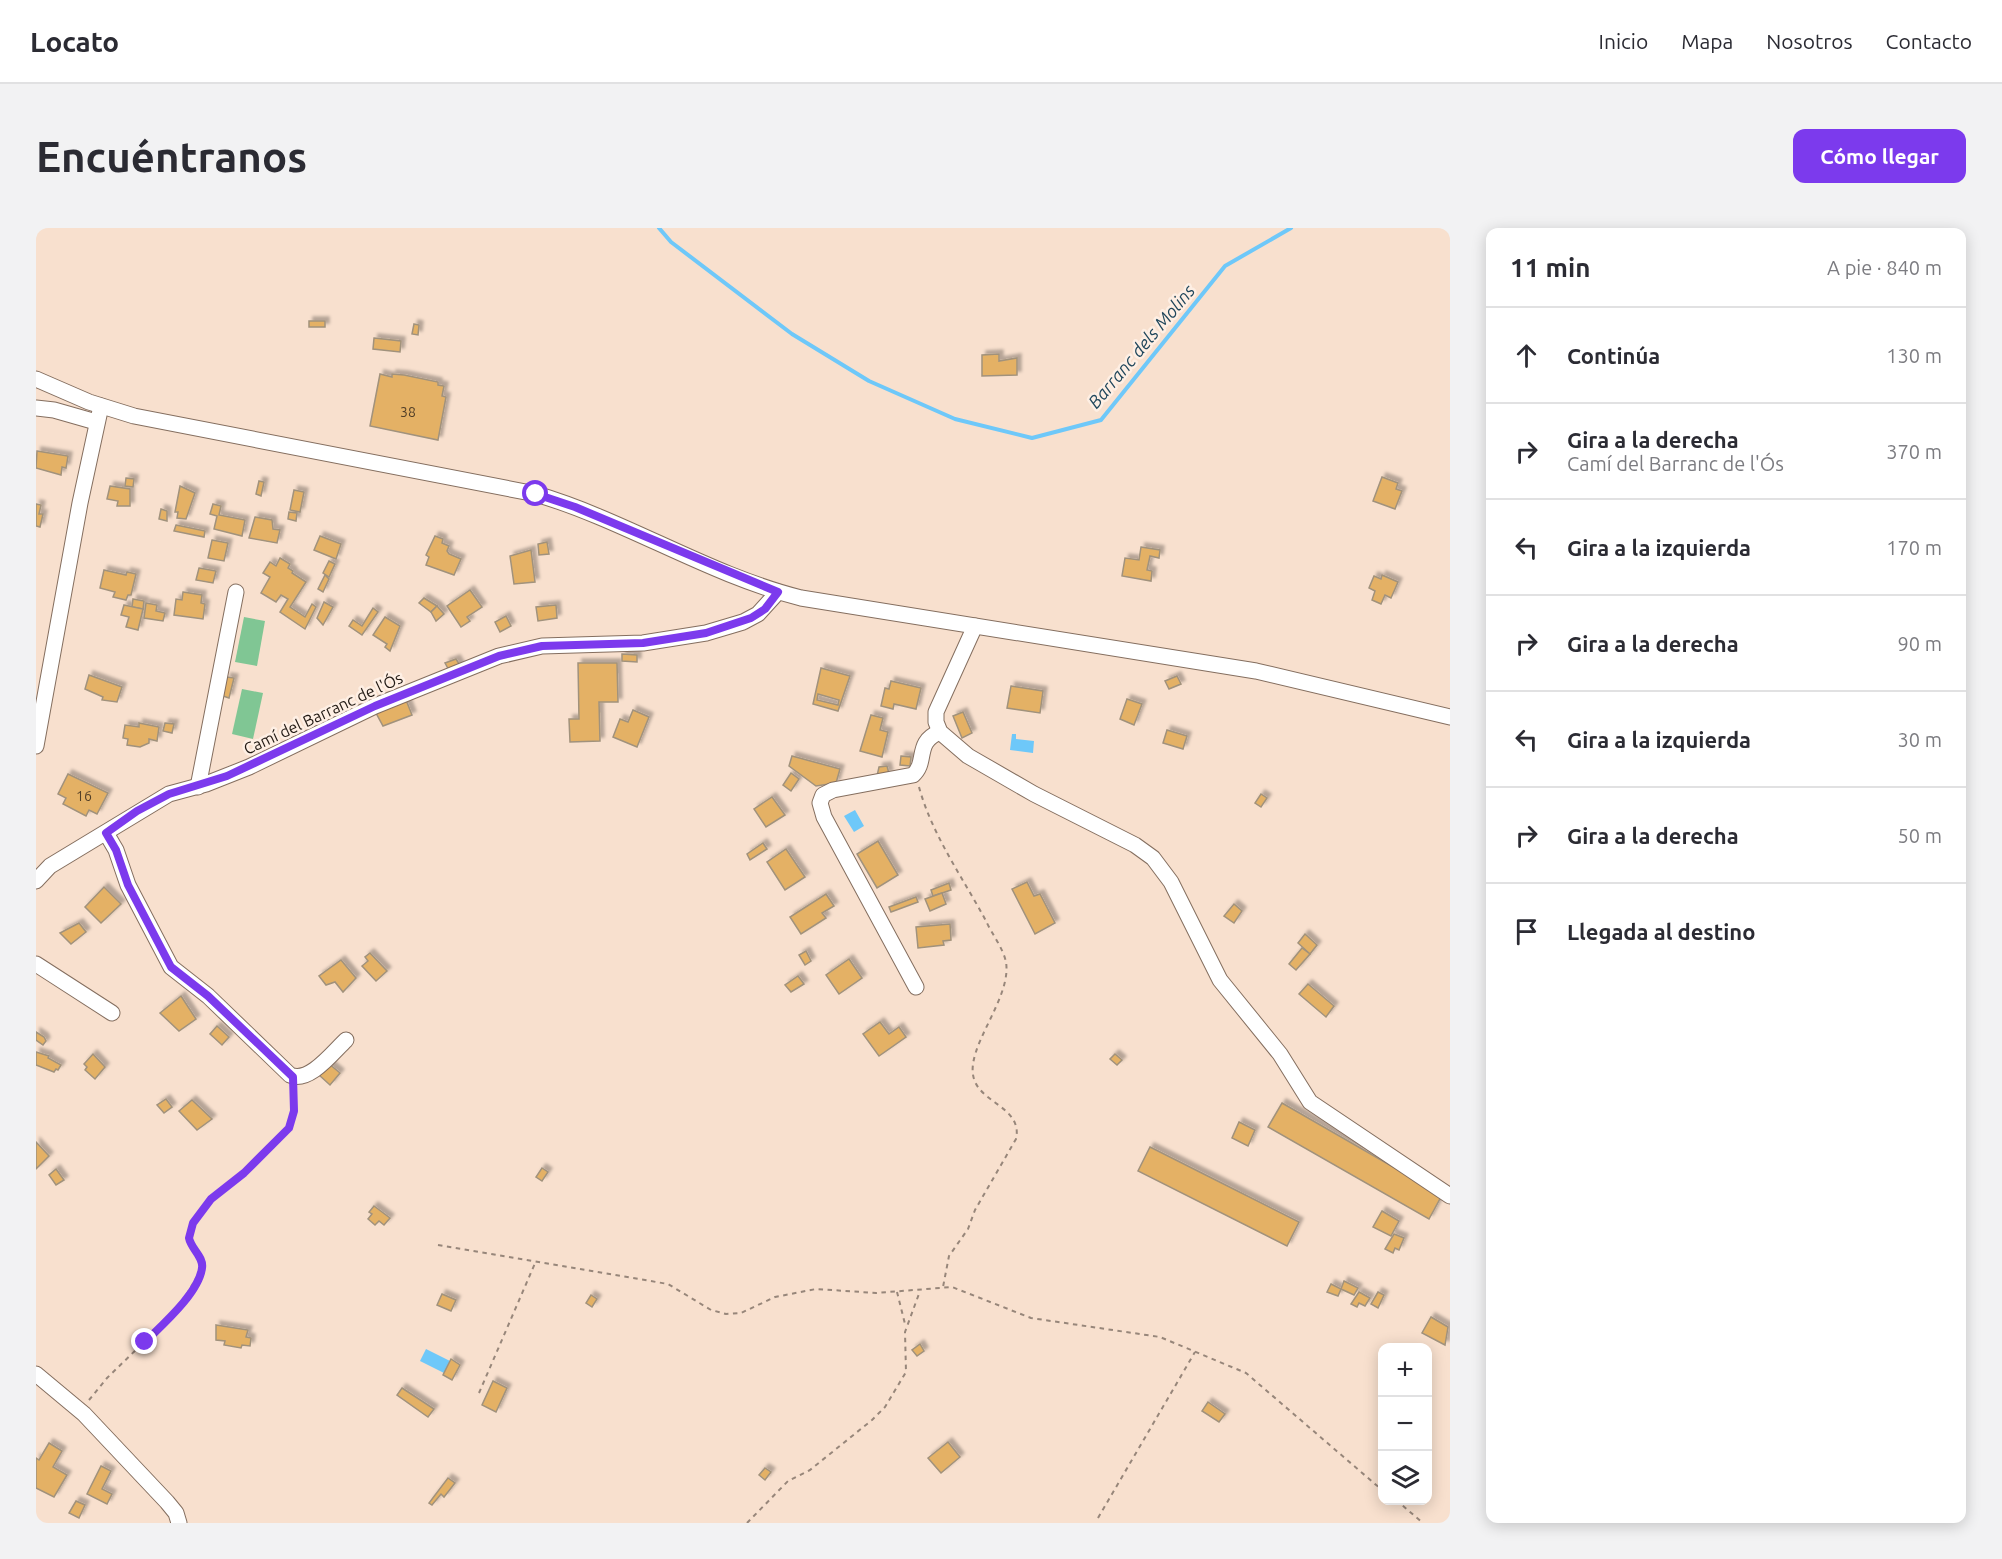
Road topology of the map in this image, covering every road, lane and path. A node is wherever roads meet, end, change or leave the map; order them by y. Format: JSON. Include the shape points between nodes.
{"nodes":[{"id":1,"x":36,"y":380,"type":"edge"},
{"id":2,"x":73,"y":396,"type":"junction"},
{"id":3,"x":101,"y":406,"type":"junction"},
{"id":4,"x":36,"y":408,"type":"edge"},
{"id":5,"x":54,"y":410,"type":"junction"},
{"id":6,"x":96,"y":422,"type":"junction"},
{"id":7,"x":236,"y":592,"type":"dead end"},
{"id":8,"x":778,"y":592,"type":"junction"},
{"id":9,"x":975,"y":626,"type":"junction"},
{"id":10,"x":1450,"y":717,"type":"edge"},
{"id":11,"x":940,"y":732,"type":"junction"},
{"id":12,"x":36,"y":746,"type":"edge"},
{"id":13,"x":916,"y":772,"type":"junction"},
{"id":14,"x":198,"y":787,"type":"junction"},
{"id":15,"x":106,"y":833,"type":"junction"},
{"id":16,"x":36,"y":881,"type":"edge"},
{"id":17,"x":36,"y":964,"type":"edge"},
{"id":18,"x":916,"y":987,"type":"dead end"},
{"id":19,"x":112,"y":1013,"type":"dead end"},
{"id":20,"x":346,"y":1040,"type":"dead end"},
{"id":21,"x":293,"y":1077,"type":"junction"},
{"id":22,"x":1450,"y":1196,"type":"edge"},
{"id":23,"x":438,"y":1245,"type":"dead end"},
{"id":24,"x":536,"y":1262,"type":"junction"},
{"id":25,"x":943,"y":1288,"type":"junction"},
{"id":26,"x":920,"y":1291,"type":"junction"},
{"id":27,"x":897,"y":1292,"type":"junction"},
{"id":28,"x":906,"y":1326,"type":"junction"},
{"id":29,"x":1195,"y":1352,"type":"junction"},
{"id":30,"x":36,"y":1374,"type":"edge"},
{"id":31,"x":479,"y":1393,"type":"dead end"},
{"id":32,"x":84,"y":1414,"type":"junction"},
{"id":33,"x":1378,"y":1486,"type":"edge"},
{"id":34,"x":1402,"y":1505,"type":"edge"},
{"id":35,"x":1098,"y":1518,"type":"dead end"},
{"id":36,"x":179,"y":1523,"type":"edge"},
{"id":37,"x":747,"y":1523,"type":"edge"},
{"id":38,"x":1423,"y":1523,"type":"edge"}],
"edges":[{"from":1,"to":2,"type":"street"},
{"from":2,"to":3,"type":"street"},
{"from":2,"to":5,"type":"street"},
{"from":3,"to":6,"type":"street"},
{"from":3,"to":8,"type":"street","via":[[149,419],[536,494]]},
{"from":4,"to":5,"type":"street"},
{"from":5,"to":6,"type":"street"},
{"from":6,"to":12,"type":"street"},
{"from":7,"to":14,"type":"street"},
{"from":8,"to":9,"type":"street"},
{"from":8,"to":14,"type":"street","name":"Camí del Barranc de l'Ós","via":[[765,609],[751,618],[706,633],[643,643],[554,645],[510,653],[383,703],[270,758]]},
{"from":9,"to":10,"type":"street","via":[[1256,671]]},
{"from":9,"to":11,"type":"street","via":[[938,706],[935,717]]},
{"from":11,"to":13,"type":"street","via":[[924,743]]},
{"from":11,"to":22,"type":"street","via":[[957,748],[1000,775],[1153,858],[1171,882],[1220,980],[1280,1054],[1310,1101]]},
{"from":13,"to":18,"type":"street","via":[[833,790],[823,795],[820,803]]},
{"from":13,"to":25,"type":"path","via":[[924,805],[1005,959],[1004,984],[972,1069],[978,1087],[1006,1112],[1017,1130],[968,1229],[949,1256]]},
{"from":14,"to":15,"type":"street","name":"Camí del Barranc de l'Ós","via":[[158,799]]},
{"from":15,"to":16,"type":"street","name":"Camí del Barranc de l'Ós","via":[[50,866]]},
{"from":15,"to":21,"type":"street","via":[[171,967],[208,996]]},
{"from":17,"to":19,"type":"street"},
{"from":20,"to":21,"type":"street","via":[[309,1073]]},
{"from":21,"to":32,"type":"path","via":[[294,1111],[289,1128],[211,1199],[193,1223],[190,1243],[202,1268],[192,1289],[165,1323],[99,1386]]},
{"from":23,"to":24,"type":"path"},
{"from":24,"to":27,"type":"path","via":[[668,1284],[711,1310],[726,1314],[741,1313],[783,1295],[816,1289]]},
{"from":24,"to":31,"type":"path"},
{"from":25,"to":26,"type":"path"},
{"from":25,"to":29,"type":"path","via":[[958,1288],[1031,1318],[1143,1333]]},
{"from":26,"to":27,"type":"path"},
{"from":26,"to":28,"type":"path"},
{"from":27,"to":28,"type":"path"},
{"from":28,"to":37,"type":"path","via":[[906,1372],[885,1407],[810,1470],[788,1481]]},
{"from":29,"to":33,"type":"path","via":[[1246,1373]]},
{"from":29,"to":35,"type":"path"},
{"from":30,"to":32,"type":"street"},
{"from":32,"to":36,"type":"street","via":[[167,1502]]},
{"from":34,"to":38,"type":"path"}]}
